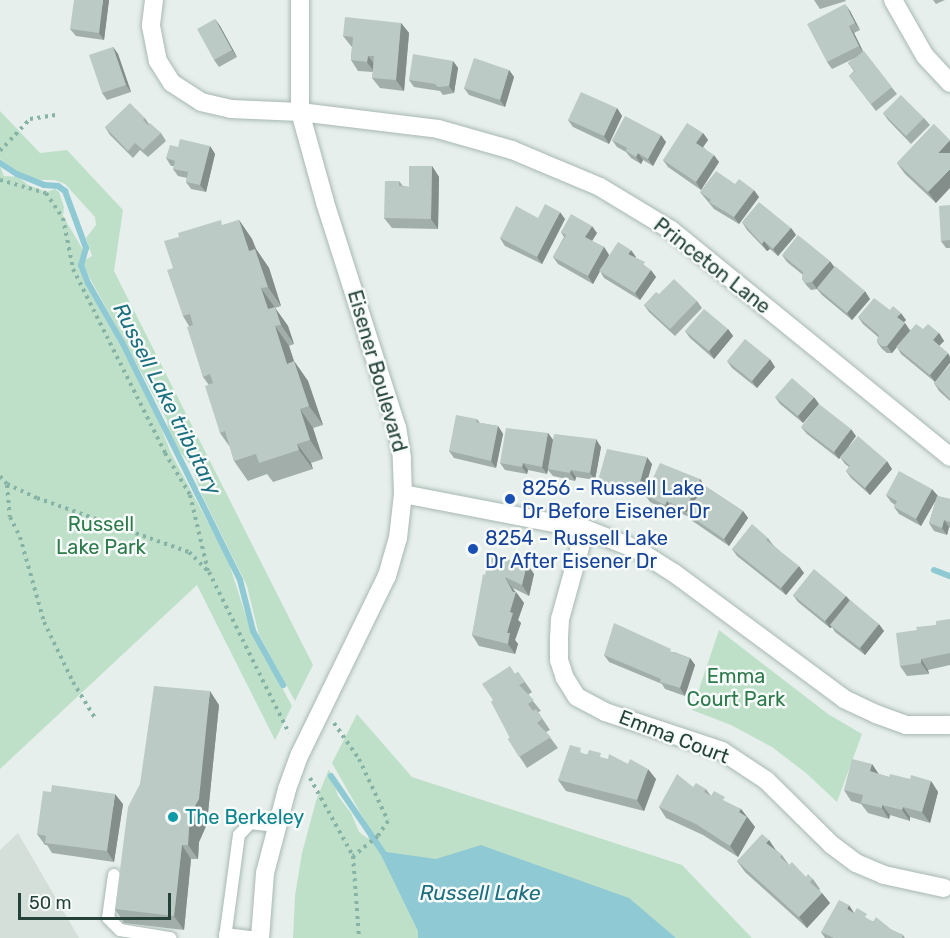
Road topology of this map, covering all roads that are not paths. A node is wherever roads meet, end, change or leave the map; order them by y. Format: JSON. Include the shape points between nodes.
{"nodes":[{"id":1,"x":154,"y":0,"type":"edge"},
{"id":2,"x":300,"y":0,"type":"edge"},
{"id":3,"x":893,"y":0,"type":"edge"},
{"id":4,"x":950,"y":83,"type":"edge"},
{"id":5,"x":300,"y":112,"type":"junction"},
{"id":6,"x":950,"y":457,"type":"edge"},
{"id":7,"x":404,"y":494,"type":"junction"},
{"id":8,"x":585,"y":529,"type":"junction"},
{"id":9,"x":950,"y":725,"type":"edge"},
{"id":10,"x":276,"y":826,"type":"junction"},
{"id":11,"x":114,"y":875,"type":"dead end"},
{"id":12,"x":944,"y":888,"type":"dead end"},
{"id":13,"x":225,"y":936,"type":"edge"},
{"id":14,"x":170,"y":938,"type":"edge"},
{"id":15,"x":260,"y":938,"type":"edge"}],
"edges":[{"from":1,"to":5,"type":"street","name":"Princeton Lane","via":[[151,26],[158,61],[172,83],[201,102],[221,107]]},
{"from":2,"to":5,"type":"street","name":"Eisener Boulevard"},
{"from":3,"to":4,"type":"street","via":[[925,56]]},
{"from":5,"to":6,"type":"street","name":"Princeton Lane","via":[[438,129],[512,150],[600,187],[671,230]]},
{"from":5,"to":7,"type":"street","name":"Eisener Boulevard","via":[[397,428]]},
{"from":7,"to":8,"type":"street"},
{"from":7,"to":10,"type":"street","name":"Eisener Boulevard","via":[[398,538],[387,576],[300,754]]},
{"from":8,"to":9,"type":"street","via":[[636,549],[674,573],[844,699],[906,725]]},
{"from":8,"to":12,"type":"street","name":"Emma Court","via":[[560,619],[559,638],[559,660],[577,697],[605,712],[722,751],[766,780],[832,845],[856,863],[884,875]]},
{"from":10,"to":13,"type":"lane","via":[[250,823],[239,835]]},
{"from":10,"to":15,"type":"street","name":"Eisener Boulevard","via":[[265,873]]},
{"from":11,"to":14,"type":"lane","via":[[108,918],[120,930]]},
{"from":13,"to":15,"type":"lane"}]}
